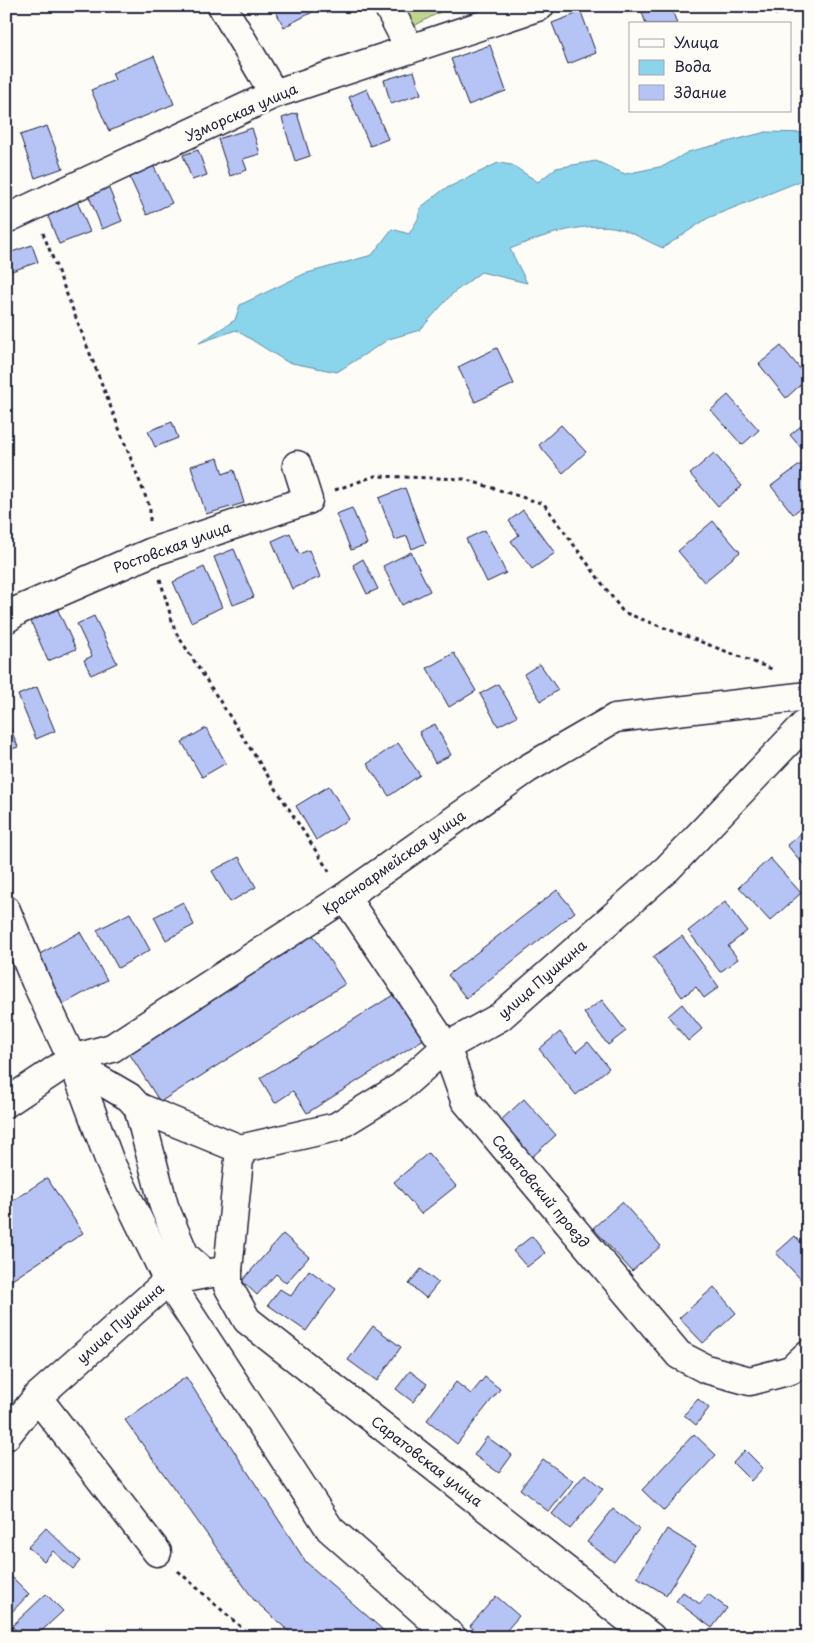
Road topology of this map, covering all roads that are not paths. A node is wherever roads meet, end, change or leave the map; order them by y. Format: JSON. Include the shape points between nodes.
{"nodes":[{"id":1,"x":222,"y":6,"type":"edge"},
{"id":2,"x":388,"y":6,"type":"edge"},
{"id":3,"x":540,"y":6,"type":"edge"},
{"id":4,"x":410,"y":49,"type":"junction"},
{"id":5,"x":274,"y":94,"type":"junction"},
{"id":6,"x":6,"y":219,"type":"edge"},
{"id":7,"x":297,"y":465,"type":"dead end"},
{"id":8,"x":6,"y":619,"type":"edge"},
{"id":9,"x":808,"y":696,"type":"edge"},
{"id":10,"x":808,"y":721,"type":"edge"},
{"id":11,"x":345,"y":897,"type":"junction"},
{"id":12,"x":6,"y":910,"type":"edge"},
{"id":13,"x":446,"y":1047,"type":"junction"},
{"id":14,"x":77,"y":1058,"type":"junction"},
{"id":15,"x":6,"y":1103,"type":"edge"},
{"id":16,"x":138,"y":1106,"type":"junction"},
{"id":17,"x":240,"y":1149,"type":"junction"},
{"id":18,"x":217,"y":1272,"type":"junction"},
{"id":19,"x":168,"y":1281,"type":"junction"},
{"id":20,"x":808,"y":1354,"type":"edge"},
{"id":21,"x":37,"y":1397,"type":"junction"},
{"id":22,"x":6,"y":1436,"type":"edge"},
{"id":23,"x":157,"y":1552,"type":"road end"},
{"id":24,"x":452,"y":1637,"type":"edge"},
{"id":25,"x":651,"y":1637,"type":"edge"}],
"edges":[{"from":1,"to":5,"type":"street"},
{"from":2,"to":4,"type":"street"},
{"from":3,"to":4,"type":"street","name":"Узморская улица"},
{"from":4,"to":5,"type":"street","name":"Узморская улица"},
{"from":5,"to":6,"type":"street","name":"Узморская улица"},
{"from":7,"to":8,"type":"street","name":"Ростовская улица","via":[[308,500],[152,552],[19,610]]},
{"from":9,"to":11,"type":"street","name":"Красноармейская улица","via":[[614,718],[528,770]]},
{"from":10,"to":13,"type":"street","name":"улица Пушкина","via":[[668,868],[500,1017]]},
{"from":11,"to":13,"type":"street","name":"Саратовский проезд"},
{"from":11,"to":14,"type":"street","name":"Красноармейская улица","via":[[112,1048]]},
{"from":12,"to":14,"type":"street","via":[[35,980]]},
{"from":13,"to":17,"type":"street","name":"улица Пушкина","via":[[401,1087],[336,1127]]},
{"from":13,"to":20,"type":"street","name":"Саратовский проезд","via":[[465,1100],[679,1354],[706,1370],[750,1381],[791,1370]]},
{"from":14,"to":15,"type":"street","name":"Красноармейская улица"},
{"from":14,"to":16,"type":"street","via":[[93,1076]]},
{"from":14,"to":19,"type":"street","via":[[110,1162]]},
{"from":16,"to":17,"type":"street"},
{"from":16,"to":18,"type":"street","via":[[164,1206],[185,1256]]},
{"from":17,"to":18,"type":"street"},
{"from":18,"to":19,"type":"street","name":"улица Пушкина"},
{"from":18,"to":25,"type":"street","name":"Саратовская улица","via":[[247,1320]]},
{"from":19,"to":21,"type":"street","name":"улица Пушкина"},
{"from":19,"to":24,"type":"street","via":[[330,1529]]},
{"from":21,"to":22,"type":"street","name":"улица Пушкина"},
{"from":21,"to":23,"type":"street"}]}
